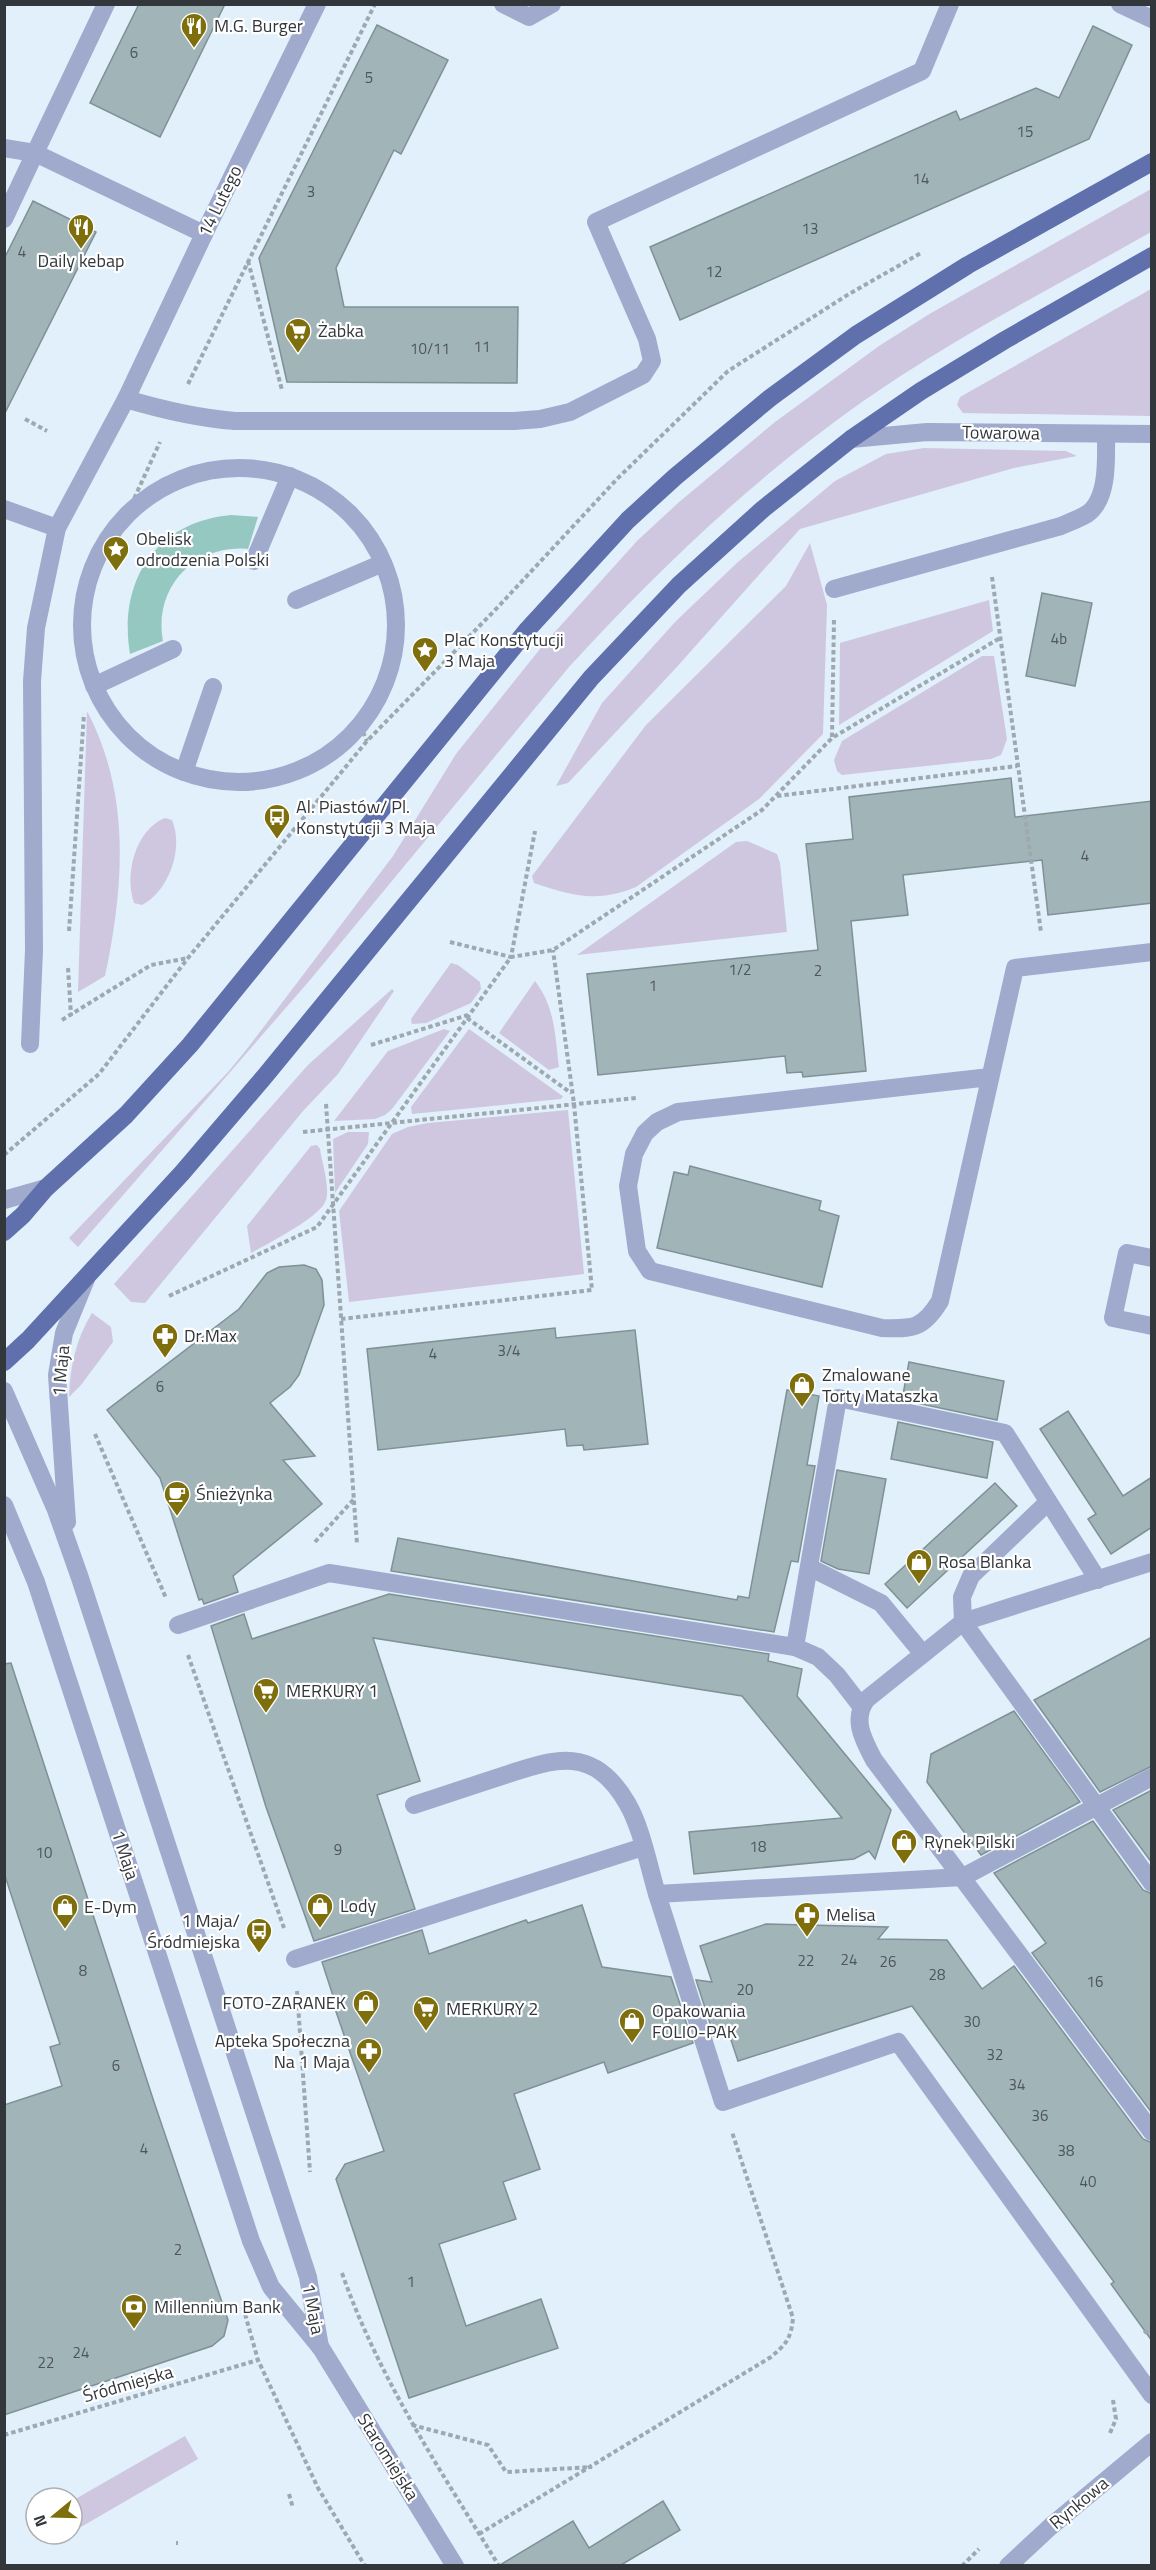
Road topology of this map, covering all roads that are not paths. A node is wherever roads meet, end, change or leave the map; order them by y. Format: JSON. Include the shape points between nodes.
{"nodes":[{"id":1,"x":106,"y":4,"type":"edge"},
{"id":2,"x":317,"y":4,"type":"edge"},
{"id":3,"x":503,"y":4,"type":"edge"},
{"id":4,"x":552,"y":4,"type":"edge"},
{"id":5,"x":950,"y":4,"type":"edge"},
{"id":6,"x":1120,"y":4,"type":"edge"},
{"id":7,"x":1152,"y":19,"type":"edge"},
{"id":8,"x":4,"y":148,"type":"edge"},
{"id":9,"x":36,"y":153,"type":"junction"},
{"id":10,"x":1152,"y":162,"type":"edge"},
{"id":11,"x":4,"y":219,"type":"edge"},
{"id":12,"x":204,"y":234,"type":"junction"},
{"id":13,"x":1152,"y":256,"type":"edge"},
{"id":14,"x":126,"y":399,"type":"junction"},
{"id":15,"x":1106,"y":434,"type":"junction"},
{"id":16,"x":1152,"y":434,"type":"edge"},
{"id":17,"x":851,"y":440,"type":"junction"},
{"id":18,"x":290,"y":476,"type":"junction"},
{"id":19,"x":4,"y":509,"type":"edge"},
{"id":20,"x":57,"y":528,"type":"junction"},
{"id":21,"x":254,"y":561,"type":"dead end"},
{"id":22,"x":383,"y":563,"type":"junction"},
{"id":23,"x":834,"y":589,"type":"road end"},
{"id":24,"x":296,"y":600,"type":"dead end"},
{"id":25,"x":173,"y":649,"type":"dead end"},
{"id":26,"x":94,"y":686,"type":"junction"},
{"id":27,"x":213,"y":687,"type":"dead end"},
{"id":28,"x":184,"y":772,"type":"junction"},
{"id":29,"x":1152,"y":952,"type":"edge"},
{"id":30,"x":30,"y":1044,"type":"road end"},
{"id":31,"x":990,"y":1077,"type":"junction"},
{"id":32,"x":46,"y":1188,"type":"junction"},
{"id":33,"x":4,"y":1200,"type":"edge"},
{"id":34,"x":4,"y":1232,"type":"edge"},
{"id":35,"x":1152,"y":1258,"type":"edge"},
{"id":36,"x":89,"y":1274,"type":"junction"},
{"id":37,"x":1152,"y":1326,"type":"edge"},
{"id":38,"x":4,"y":1362,"type":"edge"},
{"id":39,"x":4,"y":1391,"type":"edge"},
{"id":40,"x":1048,"y":1502,"type":"junction"},
{"id":41,"x":4,"y":1505,"type":"edge"},
{"id":42,"x":4,"y":1525,"type":"edge"},
{"id":43,"x":19,"y":1537,"type":"junction"},
{"id":44,"x":69,"y":1545,"type":"junction"},
{"id":45,"x":1152,"y":1562,"type":"edge"},
{"id":46,"x":809,"y":1567,"type":"junction"},
{"id":47,"x":1098,"y":1580,"type":"junction"},
{"id":48,"x":963,"y":1622,"type":"junction"},
{"id":49,"x":178,"y":1625,"type":"road end"},
{"id":50,"x":795,"y":1647,"type":"junction"},
{"id":51,"x":923,"y":1654,"type":"junction"},
{"id":52,"x":861,"y":1706,"type":"junction"},
{"id":53,"x":1152,"y":1777,"type":"edge"},
{"id":54,"x":414,"y":1805,"type":"dead end"},
{"id":55,"x":1097,"y":1806,"type":"junction"},
{"id":56,"x":643,"y":1847,"type":"junction"},
{"id":57,"x":963,"y":1877,"type":"junction"},
{"id":58,"x":1152,"y":1882,"type":"edge"},
{"id":59,"x":657,"y":1894,"type":"junction"},
{"id":60,"x":295,"y":1959,"type":"road end"},
{"id":61,"x":1152,"y":2132,"type":"edge"},
{"id":62,"x":321,"y":2348,"type":"junction"},
{"id":63,"x":1152,"y":2395,"type":"edge"},
{"id":64,"x":1152,"y":2442,"type":"edge"},
{"id":65,"x":455,"y":2565,"type":"edge"},
{"id":66,"x":1008,"y":2565,"type":"edge"}],
"edges":[{"from":1,"to":9,"type":"street"},
{"from":2,"to":12,"type":"street","name":"14 Lutego"},
{"from":3,"to":4,"type":"street","via":[[529,17]]},
{"from":5,"to":14,"type":"street","via":[[922,71],[596,222],[647,339],[652,361],[643,375],[570,412],[540,419],[291,422],[202,419]]},
{"from":6,"to":7,"type":"street"},
{"from":8,"to":9,"type":"street"},
{"from":9,"to":11,"type":"street"},
{"from":9,"to":12,"type":"street"},
{"from":10,"to":32,"type":"main road","via":[[968,265],[856,335],[770,398],[667,484],[528,629],[190,1045],[126,1115]]},
{"from":12,"to":14,"type":"street","name":"14 Lutego"},
{"from":13,"to":17,"type":"main road","via":[[986,351]]},
{"from":14,"to":20,"type":"street"},
{"from":15,"to":16,"type":"street","name":"Towarowa"},
{"from":15,"to":17,"type":"street","name":"Towarowa","via":[[927,432]]},
{"from":15,"to":23,"type":"street","via":[[1099,501],[1088,513],[1061,526]]},
{"from":17,"to":36,"type":"main road","via":[[717,549],[591,678],[265,1076]]},
{"from":18,"to":21,"type":"street"},
{"from":18,"to":22,"type":"street","via":[[340,505],[369,537]]},
{"from":18,"to":26,"type":"street","via":[[248,468],[204,471],[163,486],[128,512],[94,563],[85,592],[85,655]]},
{"from":19,"to":20,"type":"street"},
{"from":20,"to":30,"type":"street","via":[[36,628],[32,681],[34,950]]},
{"from":22,"to":24,"type":"street"},
{"from":22,"to":28,"type":"street","via":[[395,604],[395,647],[383,688],[360,725],[326,756],[272,779],[227,782]]},
{"from":25,"to":26,"type":"street"},
{"from":26,"to":28,"type":"street","via":[[107,711],[130,738],[158,760]]},
{"from":27,"to":28,"type":"street"},
{"from":29,"to":31,"type":"street","via":[[1016,968]]},
{"from":31,"to":31,"type":"street","via":[[678,1112],[657,1122],[645,1133],[634,1154],[628,1186],[637,1251],[650,1271],[882,1328],[910,1329],[930,1318],[940,1301]]},
{"from":32,"to":33,"type":"street"},
{"from":32,"to":34,"type":"main road"},
{"from":35,"to":37,"type":"street","via":[[1127,1253],[1113,1318]]},
{"from":36,"to":38,"type":"main road"},
{"from":36,"to":44,"type":"street","name":"1 Maja","via":[[64,1333],[57,1375]]},
{"from":39,"to":44,"type":"street","name":"1 Maja"},
{"from":40,"to":46,"type":"street","via":[[1005,1433],[838,1398]]},
{"from":40,"to":47,"type":"street"},
{"from":40,"to":48,"type":"street","via":[[970,1576],[962,1597]]},
{"from":41,"to":43,"type":"street","name":"1 Maja"},
{"from":42,"to":43,"type":"street"},
{"from":43,"to":62,"type":"street","name":"1 Maja","via":[[251,2241],[271,2287]]},
{"from":44,"to":62,"type":"street","name":"1 Maja","via":[[308,2277]]},
{"from":45,"to":47,"type":"street"},
{"from":46,"to":50,"type":"street"},
{"from":46,"to":51,"type":"street","via":[[880,1603]]},
{"from":47,"to":48,"type":"street"},
{"from":48,"to":51,"type":"street"},
{"from":48,"to":55,"type":"street"},
{"from":49,"to":50,"type":"street","via":[[329,1574]]},
{"from":50,"to":52,"type":"street","via":[[818,1657]]},
{"from":51,"to":52,"type":"street"},
{"from":52,"to":57,"type":"street","via":[[862,1736],[874,1760]]},
{"from":53,"to":55,"type":"street"},
{"from":54,"to":56,"type":"street","via":[[543,1762],[578,1761],[615,1784],[629,1805]]},
{"from":55,"to":57,"type":"street"},
{"from":55,"to":58,"type":"street"},
{"from":56,"to":59,"type":"street"},
{"from":56,"to":60,"type":"street"},
{"from":57,"to":59,"type":"street"},
{"from":57,"to":61,"type":"street"},
{"from":59,"to":63,"type":"street","via":[[723,2102],[898,2042]]},
{"from":62,"to":65,"type":"street","name":"Staromiejska"},
{"from":64,"to":66,"type":"street","name":"Rynkowa"}]}
